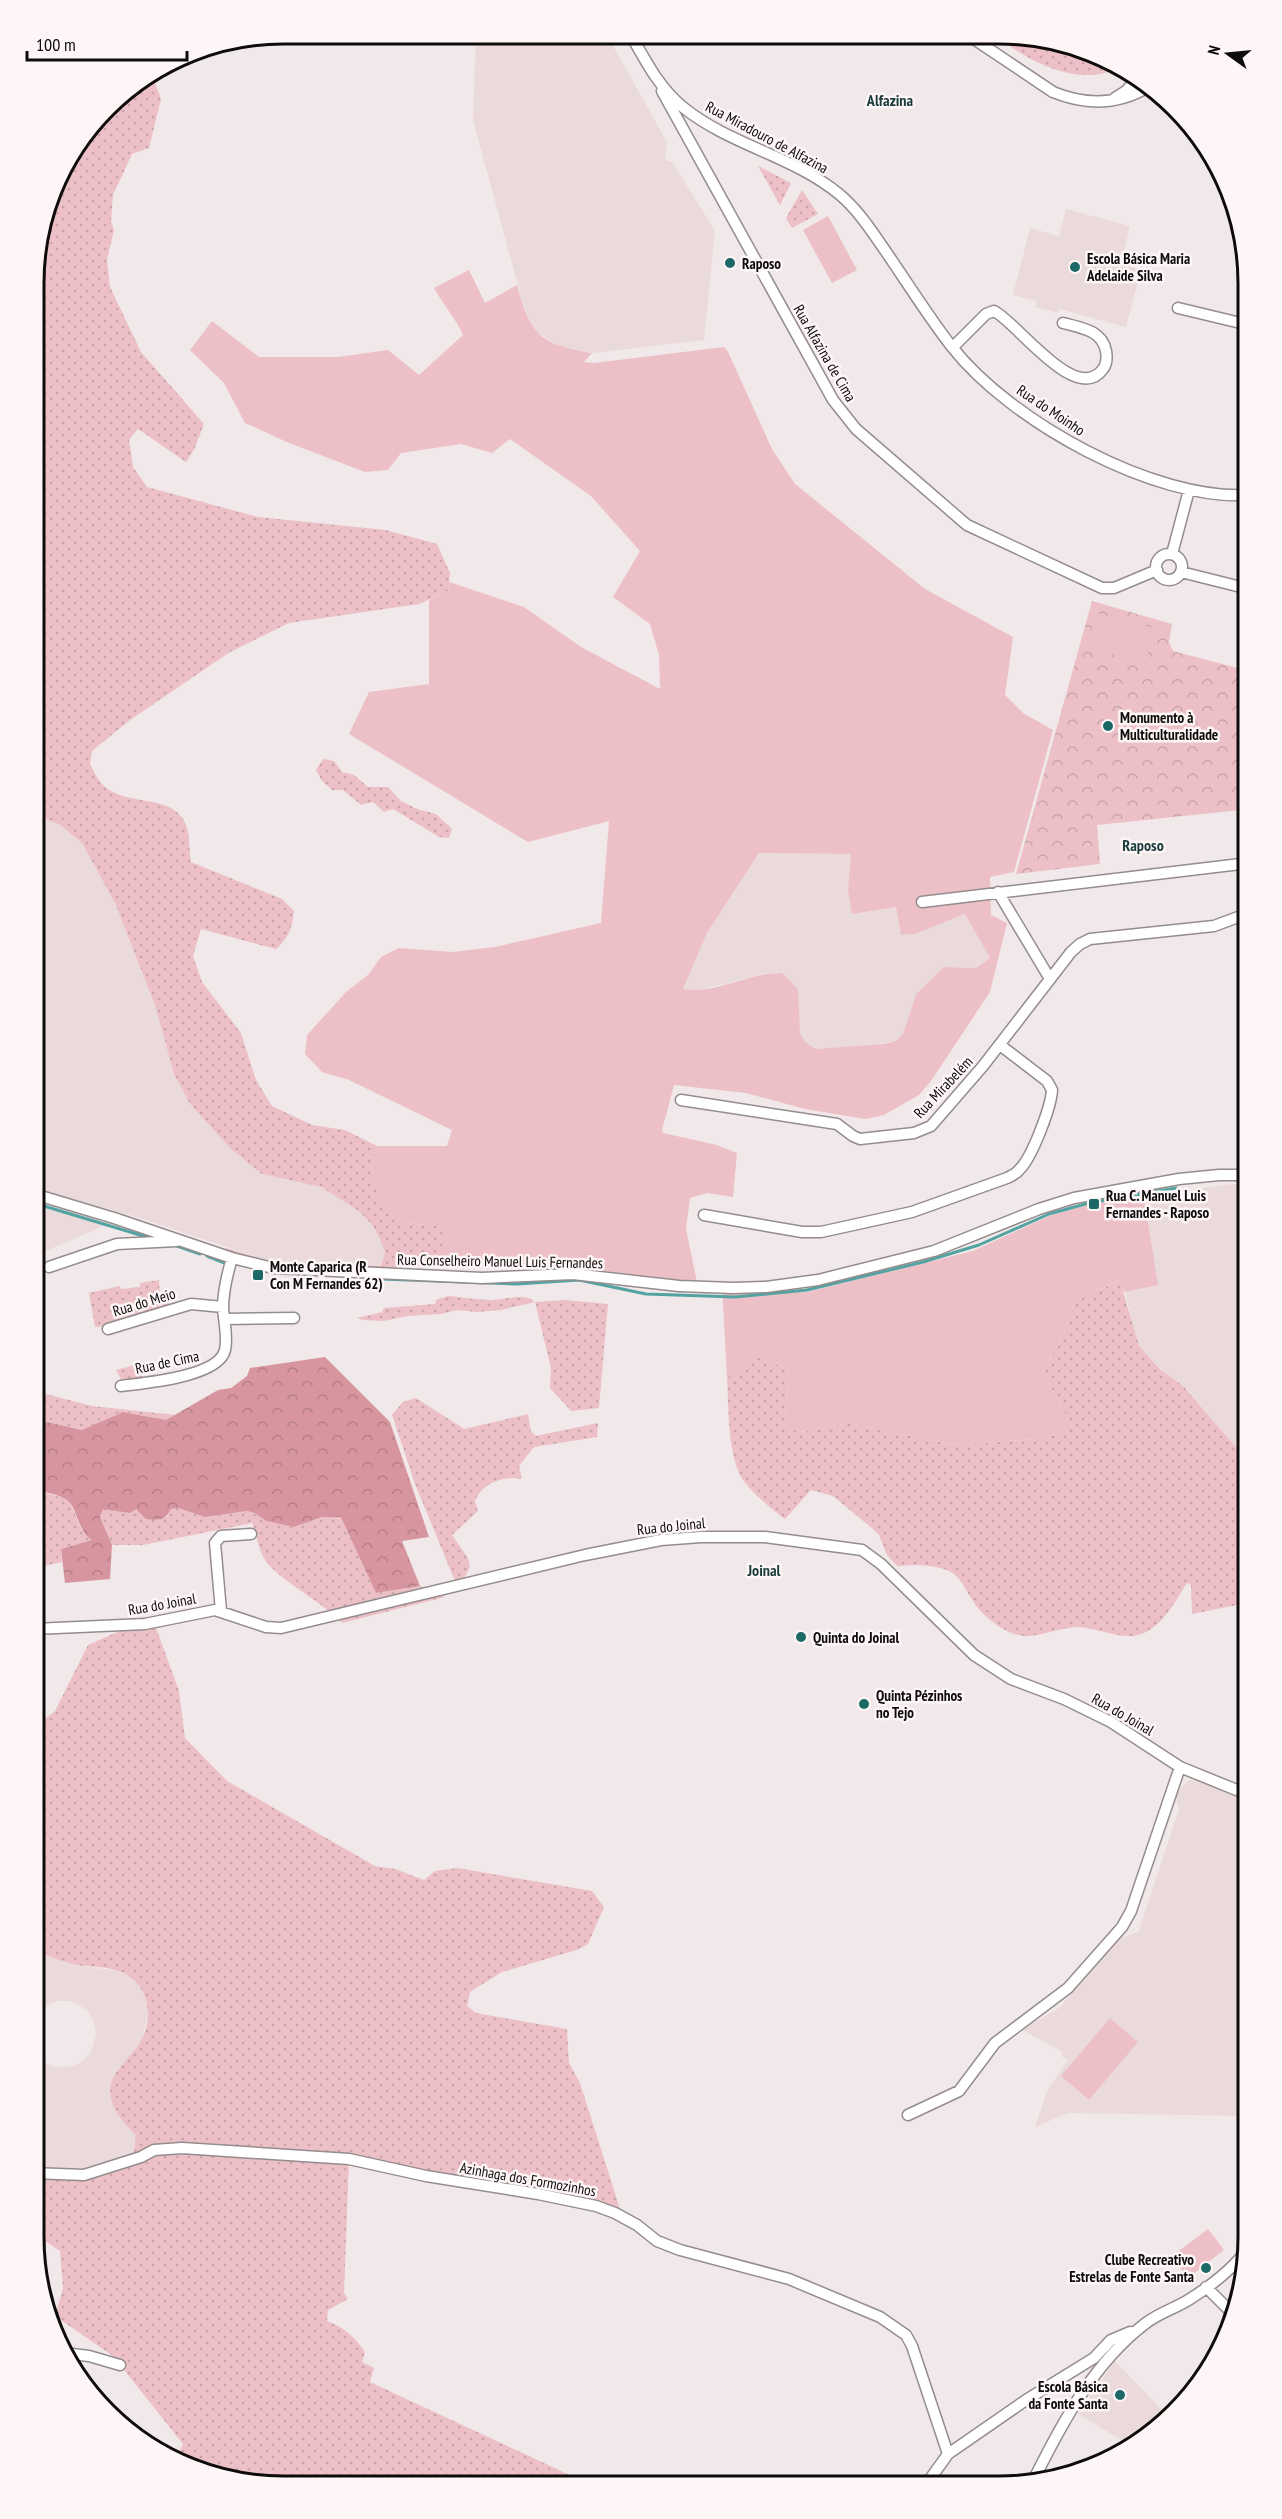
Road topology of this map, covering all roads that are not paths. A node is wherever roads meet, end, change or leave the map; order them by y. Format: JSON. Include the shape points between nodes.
{"nodes":[{"id":1,"x":636,"y":44,"type":"edge"},
{"id":2,"x":981,"y":44,"type":"edge"},
{"id":3,"x":653,"y":75,"type":"junction"},
{"id":4,"x":1132,"y":84,"type":"edge"},
{"id":5,"x":1142,"y":91,"type":"edge"},
{"id":6,"x":1112,"y":100,"type":"junction"},
{"id":7,"x":893,"y":262,"type":"joint"},
{"id":8,"x":1178,"y":308,"type":"dead end"},
{"id":9,"x":1238,"y":322,"type":"edge"},
{"id":10,"x":1063,"y":323,"type":"dead end"},
{"id":11,"x":953,"y":347,"type":"junction"},
{"id":12,"x":1189,"y":490,"type":"junction"},
{"id":13,"x":1238,"y":495,"type":"edge"},
{"id":14,"x":1172,"y":554,"type":"junction"},
{"id":15,"x":1156,"y":570,"type":"junction"},
{"id":16,"x":1181,"y":572,"type":"junction"},
{"id":17,"x":1238,"y":586,"type":"edge"},
{"id":18,"x":1238,"y":864,"type":"edge"},
{"id":19,"x":998,"y":892,"type":"junction"},
{"id":20,"x":922,"y":902,"type":"dead end"},
{"id":21,"x":1238,"y":917,"type":"edge"},
{"id":22,"x":1050,"y":979,"type":"junction"},
{"id":23,"x":1000,"y":1045,"type":"junction"},
{"id":24,"x":681,"y":1100,"type":"dead end"},
{"id":25,"x":1238,"y":1175,"type":"edge"},
{"id":26,"x":44,"y":1197,"type":"edge"},
{"id":27,"x":704,"y":1215,"type":"dead end"},
{"id":28,"x":181,"y":1241,"type":"junction"},
{"id":29,"x":232,"y":1258,"type":"junction"},
{"id":30,"x":49,"y":1267,"type":"dead end"},
{"id":31,"x":223,"y":1307,"type":"junction"},
{"id":32,"x":294,"y":1318,"type":"dead end"},
{"id":33,"x":224,"y":1319,"type":"junction"},
{"id":34,"x":108,"y":1329,"type":"dead end"},
{"id":35,"x":121,"y":1386,"type":"dead end"},
{"id":36,"x":251,"y":1534,"type":"dead end"},
{"id":37,"x":221,"y":1611,"type":"junction"},
{"id":38,"x":44,"y":1629,"type":"edge"},
{"id":39,"x":1180,"y":1767,"type":"junction"},
{"id":40,"x":1238,"y":1790,"type":"edge"},
{"id":41,"x":908,"y":2115,"type":"dead end"},
{"id":42,"x":44,"y":2173,"type":"edge"},
{"id":43,"x":1237,"y":2259,"type":"edge"},
{"id":44,"x":1206,"y":2288,"type":"junction"},
{"id":45,"x":1227,"y":2308,"type":"edge"},
{"id":46,"x":1141,"y":2327,"type":"junction"},
{"id":47,"x":75,"y":2354,"type":"edge"},
{"id":48,"x":120,"y":2365,"type":"dead end"},
{"id":49,"x":948,"y":2454,"type":"junction"},
{"id":50,"x":1038,"y":2472,"type":"edge"},
{"id":51,"x":932,"y":2476,"type":"edge"}],
"edges":[{"from":1,"to":3,"type":"street","name":"Rua Miradouro de Alfazina"},
{"from":2,"to":6,"type":"street","via":[[1053,92],[1078,100]]},
{"from":3,"to":7,"type":"street","name":"Rua Miradouro de Alfazina","via":[[701,121],[810,173],[838,193],[858,213]]},
{"from":3,"to":15,"type":"street","name":"Rua Alfazina de Cima","via":[[833,400],[856,429],[967,525],[1102,588],[1114,588]]},
{"from":4,"to":6,"type":"street"},
{"from":5,"to":6,"type":"street"},
{"from":7,"to":11,"type":"street","name":"Rua do Moinho"},
{"from":8,"to":9,"type":"street"},
{"from":10,"to":11,"type":"street","via":[[1098,334],[1107,357],[1104,369],[1083,379],[1072,376],[994,311],[986,314]]},
{"from":11,"to":12,"type":"street","name":"Rua do Moinho","via":[[998,392],[1071,443]]},
{"from":12,"to":13,"type":"street","name":"Rua do Moinho"},
{"from":12,"to":14,"type":"street"},
{"from":14,"to":15,"type":"street","via":[[1161,557]]},
{"from":14,"to":16,"type":"street","via":[[1180,560]]},
{"from":15,"to":16,"type":"street","via":[[1166,579],[1176,578]]},
{"from":16,"to":17,"type":"street"},
{"from":18,"to":19,"type":"street"},
{"from":19,"to":20,"type":"street"},
{"from":19,"to":22,"type":"street"},
{"from":21,"to":22,"type":"street","name":"Rua Mirabelém","via":[[1214,926],[1090,939],[1075,948]]},
{"from":22,"to":23,"type":"street","name":"Rua Mirabelém"},
{"from":23,"to":24,"type":"street","name":"Rua Mirabelém","via":[[935,1122],[914,1133],[860,1139],[833,1123]]},
{"from":23,"to":27,"type":"street","via":[[1047,1081],[1052,1090],[1048,1110],[1026,1160],[1009,1177],[912,1212],[821,1232]]},
{"from":25,"to":29,"type":"street","name":"Rua Conselheiro Manuel Luis Fernandes","via":[[1159,1182],[1074,1198],[934,1251],[818,1280],[766,1287],[704,1288],[573,1274],[482,1278],[333,1272],[273,1268]]},
{"from":26,"to":28,"type":"street","name":"Rua Conselheiro Manuel Luis Fernandes"},
{"from":28,"to":29,"type":"street","name":"Rua Conselheiro Manuel Luis Fernandes"},
{"from":28,"to":30,"type":"street","via":[[117,1244]]},
{"from":29,"to":31,"type":"street","name":"Rua de Cima"},
{"from":31,"to":33,"type":"street","name":"Rua de Cima"},
{"from":31,"to":34,"type":"street","name":"Rua do Meio","via":[[191,1304]]},
{"from":32,"to":33,"type":"street"},
{"from":33,"to":35,"type":"street","name":"Rua de Cima","via":[[225,1351],[214,1366]]},
{"from":36,"to":37,"type":"street","via":[[221,1536],[215,1543]]},
{"from":37,"to":38,"type":"street","name":"Rua do Joinal","via":[[145,1624]]},
{"from":37,"to":39,"type":"street","name":"Rua do Joinal","via":[[266,1626],[296,1626],[661,1540],[765,1537],[862,1550],[974,1655],[1011,1679],[1112,1722]]},
{"from":39,"to":40,"type":"street","name":"Rua do Joinal"},
{"from":39,"to":41,"type":"street","via":[[1131,1911],[1122,1927],[1068,1988],[995,2043],[959,2091]]},
{"from":42,"to":49,"type":"street","name":"Azinhaga dos Formozinhos","via":[[84,2175],[154,2150],[182,2148],[349,2159],[596,2206],[622,2217],[664,2244],[764,2270],[880,2317],[895,2327],[912,2346]]},
{"from":43,"to":44,"type":"street"},
{"from":44,"to":45,"type":"street"},
{"from":44,"to":46,"type":"street"},
{"from":46,"to":49,"type":"street","via":[[1112,2340],[1094,2358]]},
{"from":46,"to":50,"type":"street","via":[[1122,2343],[1080,2397]]},
{"from":47,"to":48,"type":"street"},
{"from":49,"to":51,"type":"street"}]}
